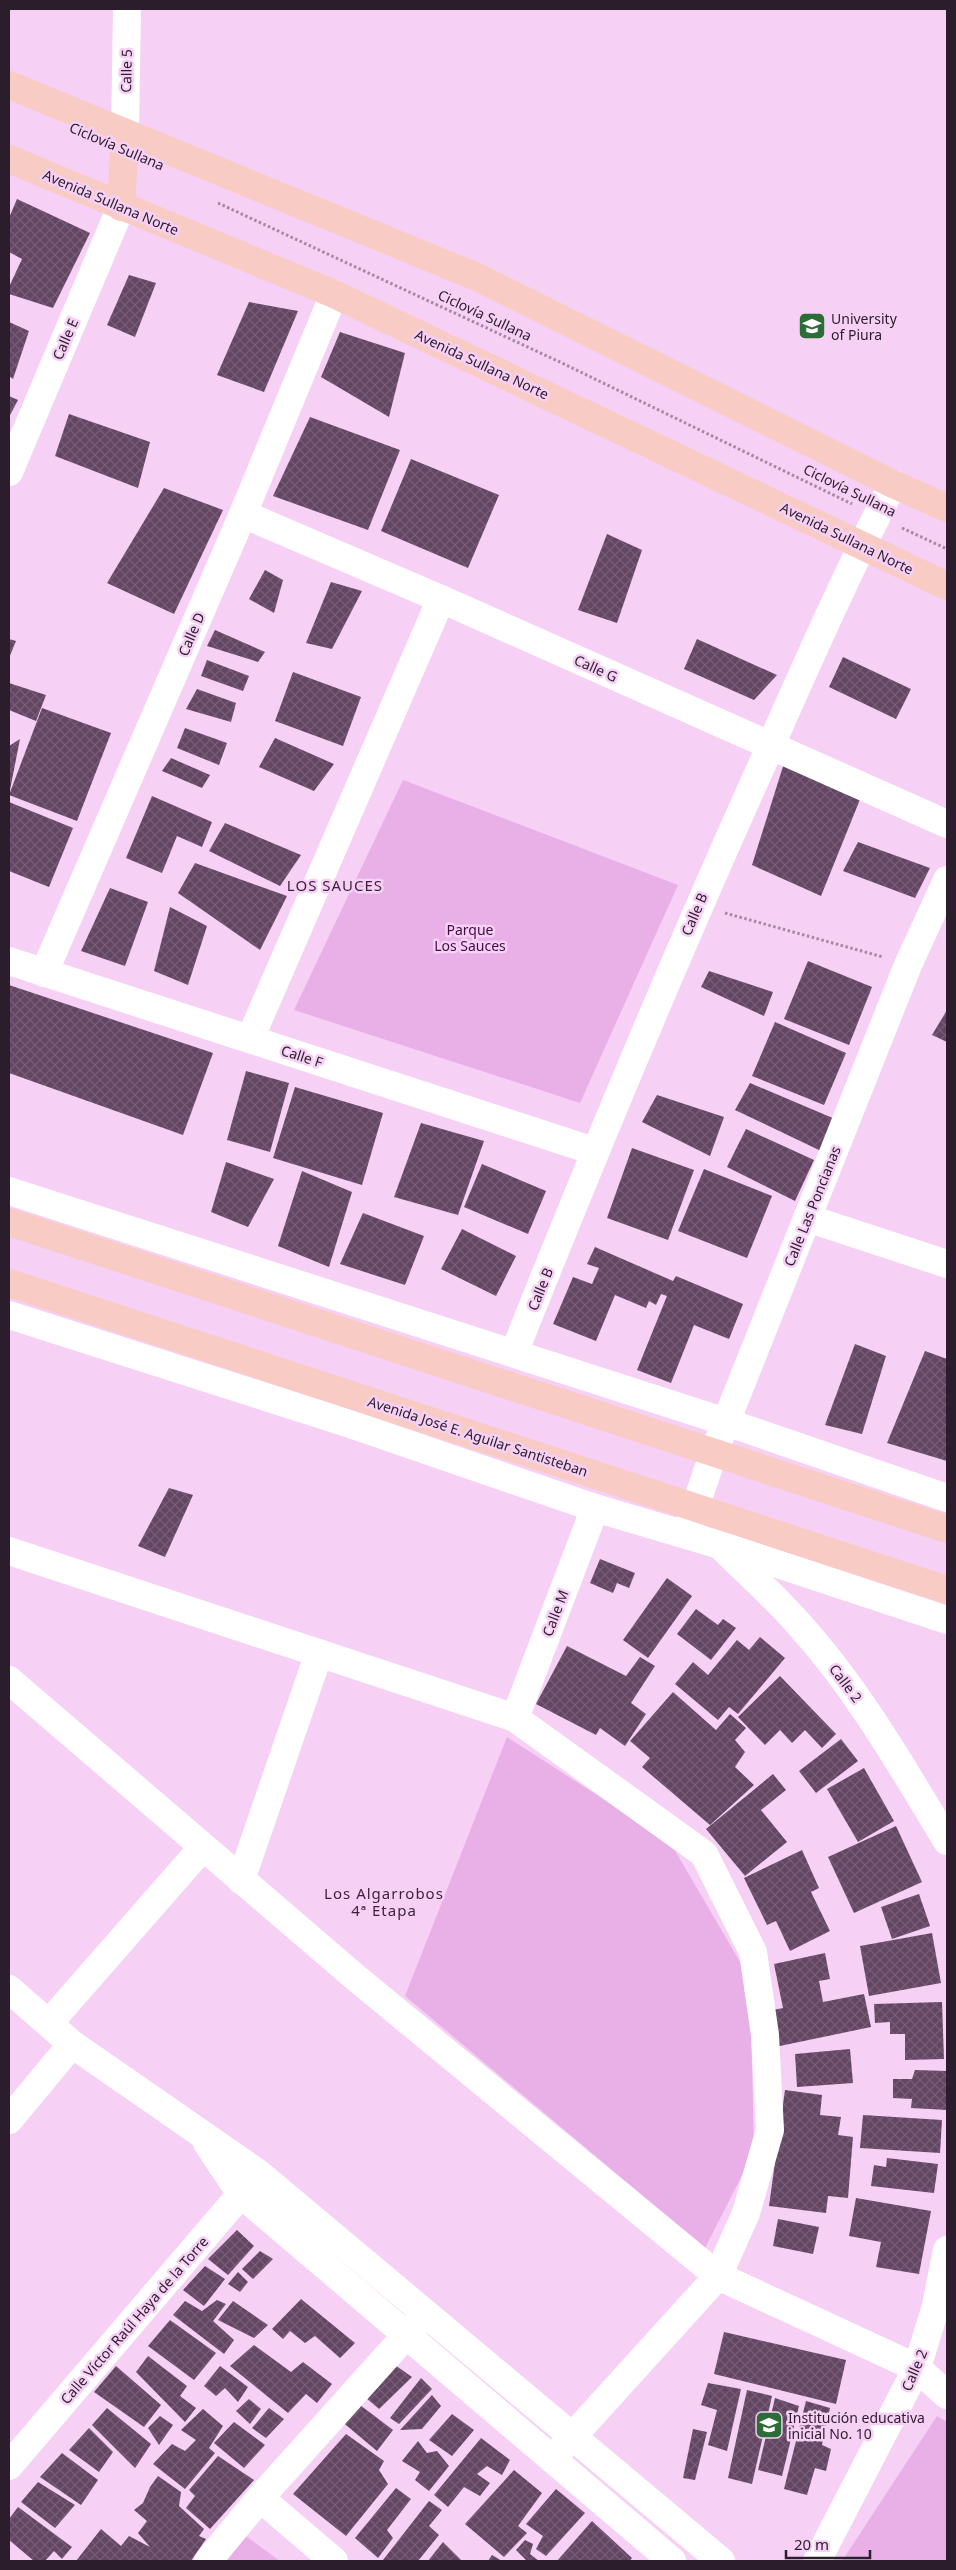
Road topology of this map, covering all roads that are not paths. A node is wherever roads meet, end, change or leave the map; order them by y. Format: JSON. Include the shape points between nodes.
{"nodes":[{"id":1,"x":127,"y":9,"type":"edge"},
{"id":2,"x":9,"y":85,"type":"edge"},
{"id":3,"x":125,"y":132,"type":"junction"},
{"id":4,"x":9,"y":159,"type":"edge"},
{"id":5,"x":121,"y":207,"type":"junction"},
{"id":6,"x":334,"y":294,"type":"junction"},
{"id":7,"x":9,"y":472,"type":"edge"},
{"id":8,"x":893,"y":484,"type":"junction"},
{"id":9,"x":947,"y":508,"type":"edge"},
{"id":10,"x":242,"y":514,"type":"junction"},
{"id":11,"x":861,"y":545,"type":"junction"},
{"id":12,"x":947,"y":586,"type":"edge"},
{"id":13,"x":441,"y":599,"type":"junction"},
{"id":14,"x":770,"y":745,"type":"junction"},
{"id":15,"x":947,"y":824,"type":"edge"},
{"id":16,"x":947,"y":880,"type":"edge"},
{"id":17,"x":9,"y":961,"type":"edge"},
{"id":18,"x":44,"y":973,"type":"junction"},
{"id":19,"x":250,"y":1038,"type":"junction"},
{"id":20,"x":594,"y":1151,"type":"junction"},
{"id":21,"x":9,"y":1191,"type":"edge"},
{"id":22,"x":807,"y":1218,"type":"junction"},
{"id":23,"x":9,"y":1222,"type":"edge"},
{"id":24,"x":947,"y":1264,"type":"edge"},
{"id":25,"x":9,"y":1283,"type":"edge"},
{"id":26,"x":9,"y":1315,"type":"edge"},
{"id":27,"x":514,"y":1353,"type":"junction"},
{"id":28,"x":726,"y":1422,"type":"junction"},
{"id":29,"x":714,"y":1452,"type":"junction"},
{"id":30,"x":947,"y":1498,"type":"edge"},
{"id":31,"x":595,"y":1508,"type":"junction"},
{"id":32,"x":694,"y":1508,"type":"junction"},
{"id":33,"x":947,"y":1529,"type":"edge"},
{"id":34,"x":686,"y":1535,"type":"junction"},
{"id":35,"x":720,"y":1545,"type":"junction"},
{"id":36,"x":9,"y":1551,"type":"edge"},
{"id":37,"x":947,"y":1590,"type":"edge"},
{"id":38,"x":947,"y":1620,"type":"edge"},
{"id":39,"x":319,"y":1653,"type":"junction"},
{"id":40,"x":9,"y":1680,"type":"edge"},
{"id":41,"x":515,"y":1718,"type":"junction"},
{"id":42,"x":947,"y":1841,"type":"edge"},
{"id":43,"x":203,"y":1847,"type":"junction"},
{"id":44,"x":241,"y":1880,"type":"junction"},
{"id":45,"x":9,"y":1989,"type":"edge"},
{"id":46,"x":49,"y":2023,"type":"junction"},
{"id":47,"x":72,"y":2044,"type":"junction"},
{"id":48,"x":9,"y":2120,"type":"edge"},
{"id":49,"x":199,"y":2132,"type":"junction"},
{"id":50,"x":258,"y":2173,"type":"junction"},
{"id":51,"x":241,"y":2194,"type":"junction"},
{"id":52,"x":947,"y":2250,"type":"edge"},
{"id":53,"x":718,"y":2276,"type":"junction"},
{"id":54,"x":942,"y":2306,"type":"edge"},
{"id":55,"x":427,"y":2313,"type":"junction"},
{"id":56,"x":407,"y":2335,"type":"junction"},
{"id":57,"x":917,"y":2368,"type":"junction"},
{"id":58,"x":947,"y":2395,"type":"edge"},
{"id":59,"x":572,"y":2437,"type":"junction"},
{"id":60,"x":552,"y":2459,"type":"junction"},
{"id":61,"x":9,"y":2466,"type":"edge"},
{"id":62,"x":260,"y":2498,"type":"junction"},
{"id":63,"x":208,"y":2561,"type":"edge"},
{"id":64,"x":334,"y":2561,"type":"edge"},
{"id":65,"x":672,"y":2561,"type":"edge"},
{"id":66,"x":721,"y":2561,"type":"edge"},
{"id":67,"x":817,"y":2561,"type":"edge"}],
"edges":[{"from":1,"to":3,"type":"street","name":"Calle 5"},
{"from":2,"to":3,"type":"main road"},
{"from":3,"to":5,"type":"main road"},
{"from":3,"to":8,"type":"main road","via":[[477,277]]},
{"from":4,"to":5,"type":"main road","name":"Avenida Sullana Norte"},
{"from":5,"to":6,"type":"main road","name":"Avenida Sullana Norte"},
{"from":5,"to":7,"type":"street","name":"Calle E"},
{"from":6,"to":10,"type":"street","name":"Calle D"},
{"from":6,"to":11,"type":"main road","name":"Avenida Sullana Norte"},
{"from":8,"to":9,"type":"main road"},
{"from":8,"to":11,"type":"street","name":"Calle B"},
{"from":10,"to":13,"type":"street","name":"Calle G"},
{"from":10,"to":18,"type":"street","name":"Calle D"},
{"from":11,"to":12,"type":"main road","name":"Avenida Sullana Norte"},
{"from":11,"to":14,"type":"street","name":"Calle B"},
{"from":13,"to":14,"type":"street","name":"Calle G"},
{"from":13,"to":19,"type":"street"},
{"from":14,"to":15,"type":"street","name":"Calle G"},
{"from":14,"to":20,"type":"street","name":"Calle B"},
{"from":16,"to":22,"type":"street","name":"Calle Las Poncianas","via":[[908,965]]},
{"from":17,"to":18,"type":"street","name":"Calle F"},
{"from":18,"to":19,"type":"street","name":"Calle F"},
{"from":19,"to":20,"type":"street","name":"Calle F"},
{"from":20,"to":27,"type":"street","name":"Calle B"},
{"from":21,"to":27,"type":"street"},
{"from":22,"to":24,"type":"street"},
{"from":22,"to":28,"type":"street","name":"Calle Las Poncianas"},
{"from":23,"to":29,"type":"main road"},
{"from":25,"to":32,"type":"main road","name":"Avenida José E. Aguilar Santisteban"},
{"from":26,"to":31,"type":"street","name":"Avenida José E. Aguilar Santisteban","via":[[346,1423]]},
{"from":27,"to":28,"type":"street"},
{"from":28,"to":29,"type":"street","name":"Calle Las Poncianas"},
{"from":28,"to":30,"type":"street"},
{"from":29,"to":32,"type":"street","name":"Calle Las Poncianas"},
{"from":29,"to":33,"type":"main road"},
{"from":31,"to":34,"type":"street","name":"Avenida José E. Aguilar Santisteban"},
{"from":31,"to":41,"type":"street","name":"Calle M"},
{"from":32,"to":34,"type":"street","name":"Calle Las Poncianas"},
{"from":32,"to":37,"type":"main road","name":"Avenida José E. Aguilar Santisteban"},
{"from":34,"to":35,"type":"street","name":"Avenida José E. Aguilar Santisteban"},
{"from":35,"to":38,"type":"street","name":"Avenida José E. Aguilar Santisteban"},
{"from":35,"to":42,"type":"street","name":"Calle 2","via":[[797,1622],[842,1676],[885,1738]]},
{"from":36,"to":39,"type":"street"},
{"from":39,"to":41,"type":"street"},
{"from":39,"to":44,"type":"street"},
{"from":40,"to":43,"type":"street"},
{"from":41,"to":53,"type":"street","via":[[704,1854],[753,1952],[765,2035],[770,2130],[746,2213]]},
{"from":43,"to":44,"type":"street"},
{"from":43,"to":46,"type":"street"},
{"from":44,"to":53,"type":"street"},
{"from":45,"to":46,"type":"street"},
{"from":46,"to":47,"type":"street"},
{"from":47,"to":48,"type":"street"},
{"from":47,"to":49,"type":"street"},
{"from":49,"to":50,"type":"street"},
{"from":49,"to":51,"type":"street"},
{"from":50,"to":51,"type":"street","name":"Calle Víctor Raúl Haya de la Torre"},
{"from":50,"to":55,"type":"street"},
{"from":51,"to":56,"type":"street"},
{"from":51,"to":61,"type":"street","name":"Calle Víctor Raúl Haya de la Torre"},
{"from":52,"to":54,"type":"street","name":"Calle 2"},
{"from":53,"to":57,"type":"street"},
{"from":53,"to":59,"type":"street"},
{"from":54,"to":57,"type":"street","name":"Calle 2"},
{"from":55,"to":56,"type":"street"},
{"from":55,"to":59,"type":"street"},
{"from":56,"to":60,"type":"street"},
{"from":56,"to":62,"type":"street"},
{"from":57,"to":58,"type":"street"},
{"from":57,"to":67,"type":"street","name":"Calle 2"},
{"from":59,"to":60,"type":"street"},
{"from":59,"to":66,"type":"street"},
{"from":60,"to":65,"type":"street"},
{"from":62,"to":63,"type":"street"},
{"from":62,"to":64,"type":"street"}]}
